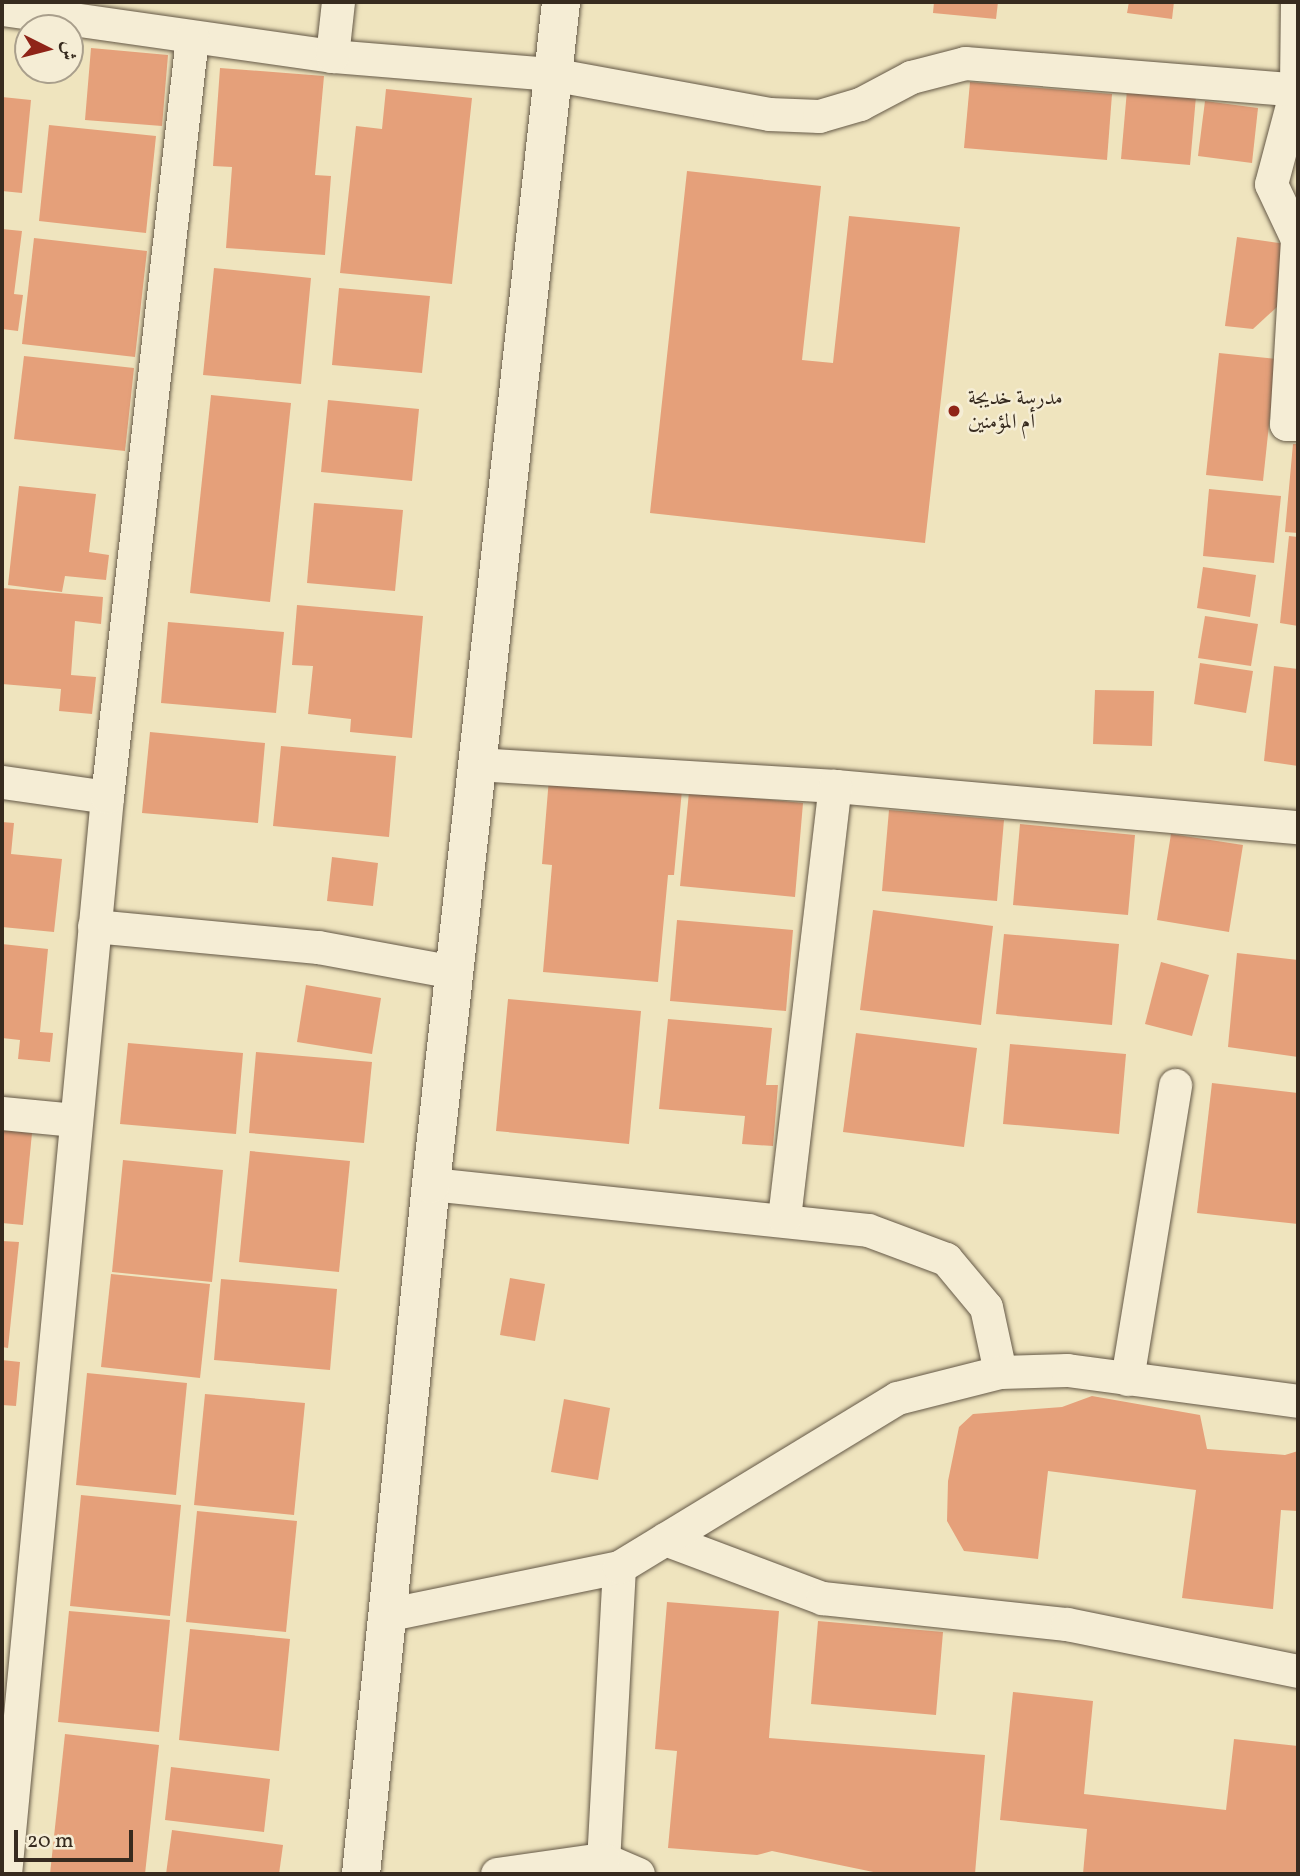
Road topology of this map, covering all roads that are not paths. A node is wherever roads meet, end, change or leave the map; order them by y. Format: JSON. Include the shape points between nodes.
{"nodes":[{"id":1,"x":338,"y":2,"type":"edge"},
{"id":2,"x":561,"y":2,"type":"edge"},
{"id":3,"x":1297,"y":2,"type":"edge"},
{"id":4,"x":2,"y":9,"type":"edge"},
{"id":5,"x":192,"y":37,"type":"junction"},
{"id":6,"x":332,"y":55,"type":"junction"},
{"id":7,"x":551,"y":74,"type":"junction"},
{"id":8,"x":1297,"y":90,"type":"edge"},
{"id":9,"x":1298,"y":424,"type":"edge"},
{"id":10,"x":476,"y":764,"type":"junction"},
{"id":11,"x":2,"y":782,"type":"edge"},
{"id":12,"x":835,"y":786,"type":"junction"},
{"id":13,"x":107,"y":797,"type":"junction"},
{"id":14,"x":1298,"y":827,"type":"edge"},
{"id":15,"x":94,"y":926,"type":"junction"},
{"id":16,"x":454,"y":972,"type":"junction"},
{"id":17,"x":1175,"y":1085,"type":"dead end"},
{"id":18,"x":2,"y":1113,"type":"edge"},
{"id":19,"x":75,"y":1120,"type":"junction"},
{"id":20,"x":431,"y":1184,"type":"junction"},
{"id":21,"x":784,"y":1218,"type":"junction"},
{"id":22,"x":1000,"y":1372,"type":"junction"},
{"id":23,"x":1127,"y":1379,"type":"junction"},
{"id":24,"x":1298,"y":1401,"type":"edge"},
{"id":25,"x":665,"y":1539,"type":"junction"},
{"id":26,"x":619,"y":1567,"type":"junction"},
{"id":27,"x":390,"y":1615,"type":"junction"},
{"id":28,"x":1298,"y":1671,"type":"edge"},
{"id":29,"x":603,"y":1859,"type":"junction"},
{"id":30,"x":5,"y":1874,"type":"edge"},
{"id":31,"x":361,"y":1874,"type":"edge"},
{"id":32,"x":497,"y":1874,"type":"edge"},
{"id":33,"x":638,"y":1874,"type":"edge"}],
"edges":[{"from":1,"to":6,"type":"street"},
{"from":2,"to":7,"type":"main road"},
{"from":3,"to":8,"type":"street"},
{"from":4,"to":5,"type":"street"},
{"from":5,"to":6,"type":"street"},
{"from":5,"to":13,"type":"street"},
{"from":6,"to":7,"type":"street"},
{"from":7,"to":8,"type":"street","via":[[769,114],[819,116],[860,104],[911,77],[965,63]]},
{"from":7,"to":10,"type":"main road"},
{"from":8,"to":9,"type":"street","via":[[1271,184],[1297,239],[1286,424]]},
{"from":10,"to":12,"type":"street"},
{"from":10,"to":16,"type":"main road"},
{"from":11,"to":13,"type":"street"},
{"from":12,"to":14,"type":"street"},
{"from":12,"to":21,"type":"street"},
{"from":13,"to":15,"type":"street"},
{"from":15,"to":16,"type":"street","via":[[318,947]]},
{"from":15,"to":19,"type":"street"},
{"from":16,"to":20,"type":"main road"},
{"from":17,"to":23,"type":"street"},
{"from":18,"to":19,"type":"street"},
{"from":19,"to":30,"type":"street"},
{"from":20,"to":21,"type":"street"},
{"from":20,"to":27,"type":"main road"},
{"from":21,"to":22,"type":"street","via":[[868,1230],[946,1259],[986,1307]]},
{"from":22,"to":23,"type":"street","via":[[1068,1370]]},
{"from":22,"to":25,"type":"street","via":[[897,1398]]},
{"from":23,"to":24,"type":"street"},
{"from":25,"to":26,"type":"street"},
{"from":25,"to":28,"type":"street","via":[[822,1598],[1067,1623]]},
{"from":26,"to":27,"type":"street"},
{"from":26,"to":29,"type":"street"},
{"from":27,"to":31,"type":"main road"},
{"from":29,"to":32,"type":"street"},
{"from":29,"to":33,"type":"street"}]}
